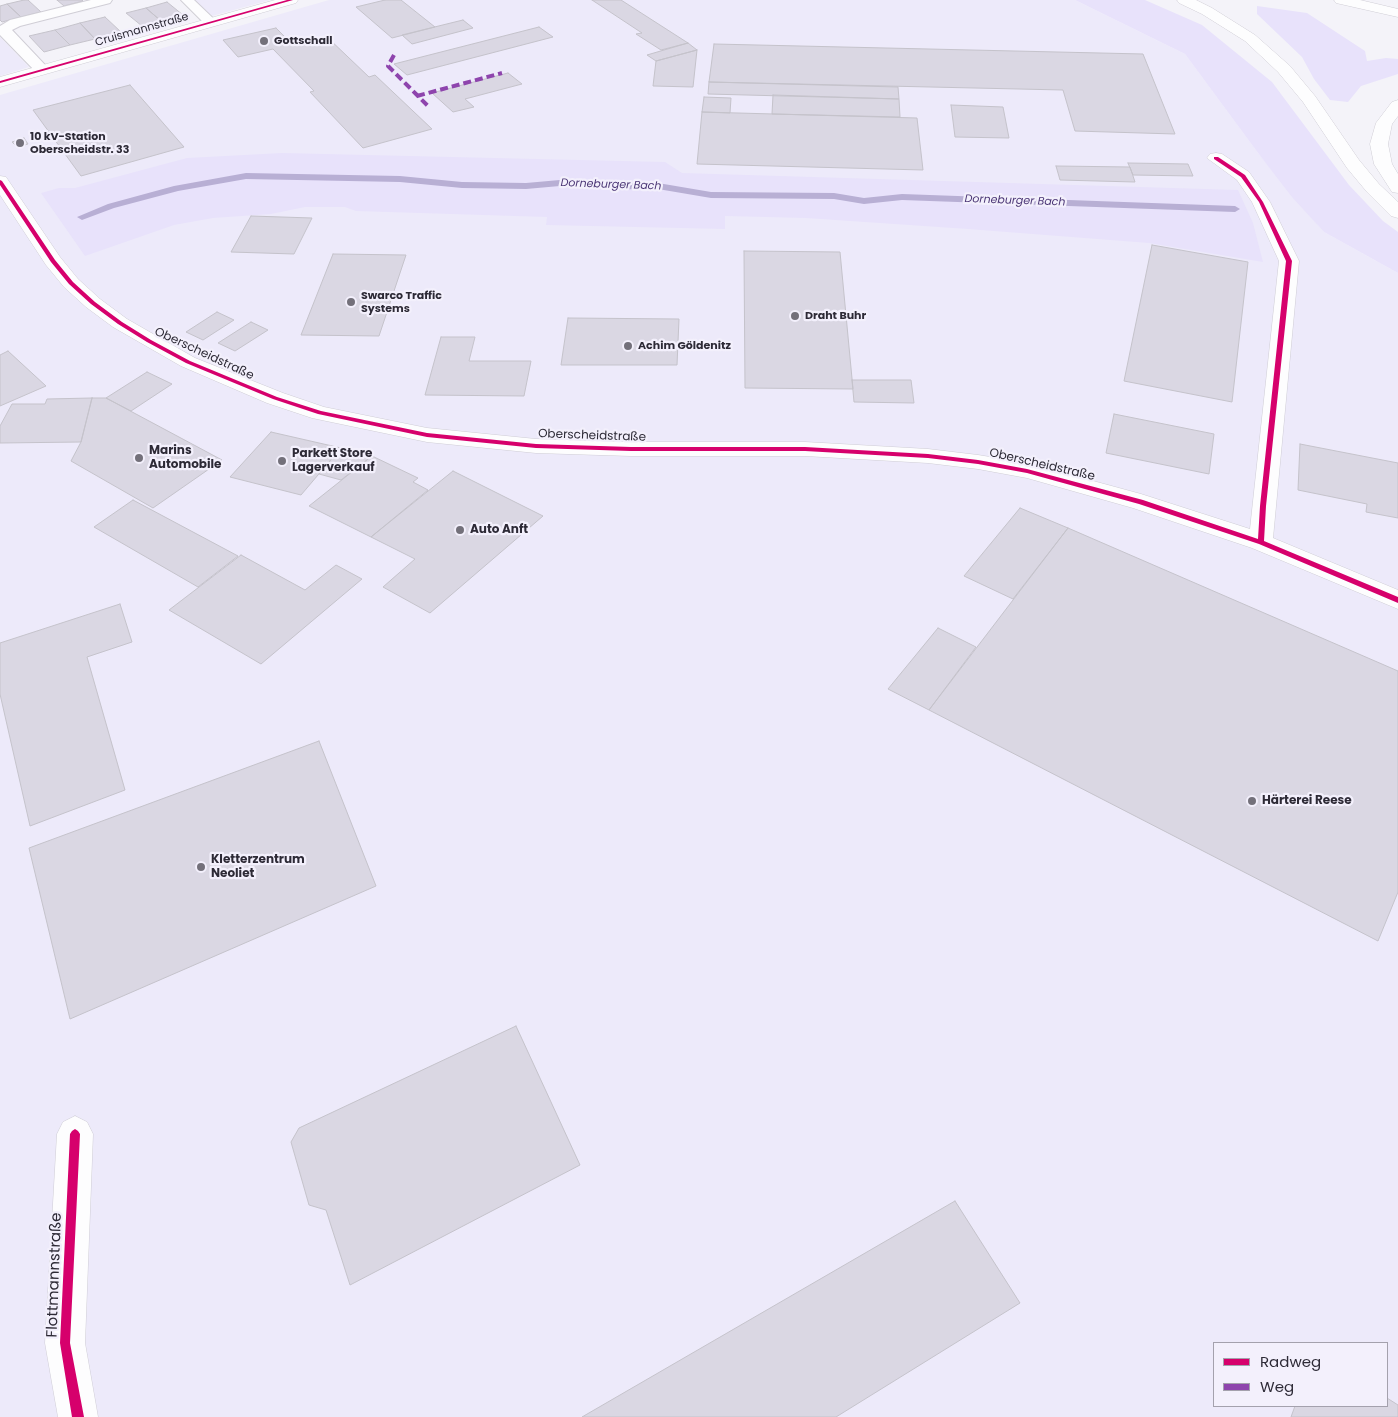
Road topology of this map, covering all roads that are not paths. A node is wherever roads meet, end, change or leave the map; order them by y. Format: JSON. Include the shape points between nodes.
{"nodes":[{"id":1,"x":106,"y":0,"type":"edge"},
{"id":2,"x":187,"y":0,"type":"edge"},
{"id":3,"x":291,"y":0,"type":"edge"},
{"id":4,"x":1184,"y":0,"type":"edge"},
{"id":5,"x":1341,"y":0,"type":"edge"},
{"id":6,"x":1398,"y":13,"type":"edge"},
{"id":7,"x":211,"y":22,"type":"junction"},
{"id":8,"x":12,"y":63,"type":"dead end"},
{"id":9,"x":42,"y":70,"type":"junction"},
{"id":10,"x":25,"y":75,"type":"junction"},
{"id":11,"x":0,"y":82,"type":"edge"},
{"id":12,"x":1398,"y":105,"type":"edge"},
{"id":13,"x":1216,"y":158,"type":"dead end"},
{"id":14,"x":0,"y":181,"type":"edge"},
{"id":15,"x":1398,"y":188,"type":"edge"},
{"id":16,"x":1398,"y":212,"type":"edge"},
{"id":17,"x":1261,"y":542,"type":"junction"},
{"id":18,"x":1398,"y":600,"type":"edge"},
{"id":19,"x":75,"y":1134,"type":"dead end"},
{"id":20,"x":78,"y":1417,"type":"edge"}],
"edges":[{"from":1,"to":9,"type":"lane","via":[[15,23],[5,29],[6,34]]},
{"from":2,"to":7,"type":"lane"},
{"from":3,"to":7,"type":"main road","name":"Cruismannstraße"},
{"from":4,"to":16,"type":"main road","via":[[1250,38],[1284,69],[1309,99],[1353,164]]},
{"from":5,"to":6,"type":"main road"},
{"from":7,"to":9,"type":"main road","name":"Cruismannstraße"},
{"from":8,"to":10,"type":"lane"},
{"from":9,"to":10,"type":"main road","name":"Cruismannstraße"},
{"from":10,"to":11,"type":"main road","name":"Cruismannstraße"},
{"from":12,"to":15,"type":"main road","via":[[1384,123],[1378,144],[1383,164]]},
{"from":13,"to":17,"type":"main road","via":[[1244,176],[1262,202],[1289,261]]},
{"from":14,"to":17,"type":"main road","name":"Oberscheidstraße","via":[[65,275],[93,303],[120,323],[188,362],[320,413],[427,435],[536,446],[805,449],[978,462],[1027,471],[1141,502]]},
{"from":17,"to":18,"type":"main road","name":"Oberscheidstraße"},
{"from":19,"to":20,"type":"main road","name":"Flottmannstraße","via":[[65,1343]]}]}
